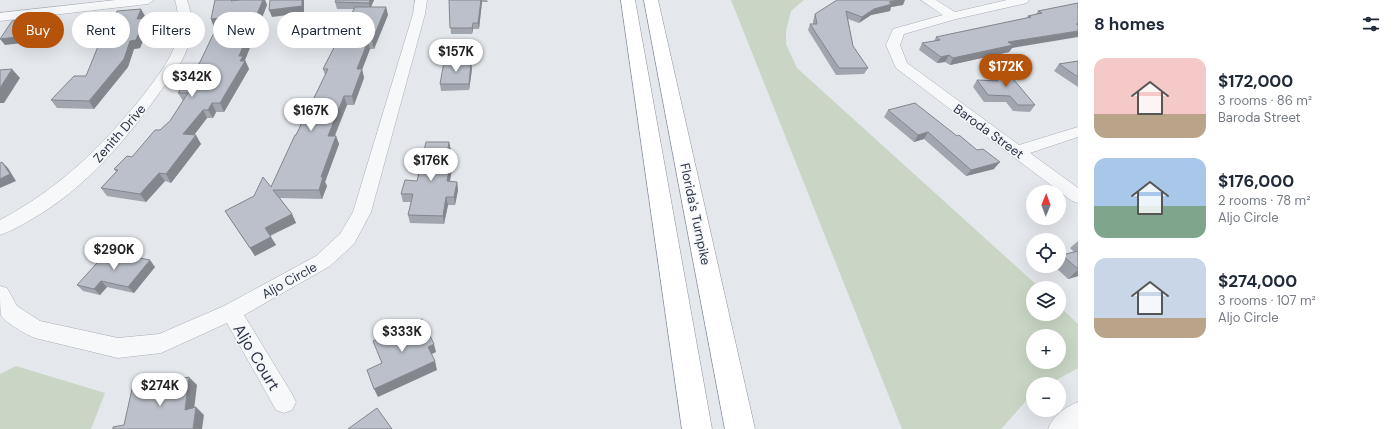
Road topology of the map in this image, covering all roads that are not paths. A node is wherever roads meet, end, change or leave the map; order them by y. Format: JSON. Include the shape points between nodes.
{"nodes":[{"id":1,"x":148,"y":0,"type":"edge"},
{"id":2,"x":181,"y":0,"type":"edge"},
{"id":3,"x":421,"y":0,"type":"edge"},
{"id":4,"x":628,"y":0,"type":"edge"},
{"id":5,"x":651,"y":0,"type":"edge"},
{"id":6,"x":927,"y":0,"type":"edge"},
{"id":7,"x":1023,"y":0,"type":"edge"},
{"id":8,"x":953,"y":16,"type":"junction"},
{"id":9,"x":0,"y":17,"type":"edge"},
{"id":10,"x":1078,"y":132,"type":"edge"},
{"id":11,"x":1017,"y":151,"type":"junction"},
{"id":12,"x":1078,"y":197,"type":"edge"},
{"id":13,"x":0,"y":228,"type":"edge"},
{"id":14,"x":0,"y":294,"type":"edge"},
{"id":15,"x":231,"y":312,"type":"junction"},
{"id":16,"x":284,"y":402,"type":"dead end"},
{"id":17,"x":1078,"y":413,"type":"edge"},
{"id":18,"x":696,"y":429,"type":"edge"},
{"id":19,"x":740,"y":429,"type":"edge"},
{"id":20,"x":1060,"y":429,"type":"edge"}],
"edges":[{"from":1,"to":9,"type":"street"},
{"from":2,"to":13,"type":"street","name":"Zenith Drive","via":[[185,12],[185,27],[178,56],[130,123],[85,171],[44,203]]},
{"from":3,"to":15,"type":"street","name":"Aljo Circle","via":[[362,212],[347,239],[323,261]]},
{"from":4,"to":18,"type":"highway"},
{"from":5,"to":19,"type":"highway","name":"Florida's Turnpike"},
{"from":6,"to":8,"type":"street"},
{"from":7,"to":8,"type":"street"},
{"from":8,"to":11,"type":"street","name":"Baroda Street","via":[[898,32],[893,45],[901,65]]},
{"from":10,"to":11,"type":"street"},
{"from":11,"to":12,"type":"street","name":"Baroda Street"},
{"from":14,"to":15,"type":"street","name":"Aljo Circle","via":[[10,312],[35,329],[118,348],[161,343]]},
{"from":15,"to":16,"type":"street","name":"Aljo Court"},
{"from":17,"to":20,"type":"street"}]}
